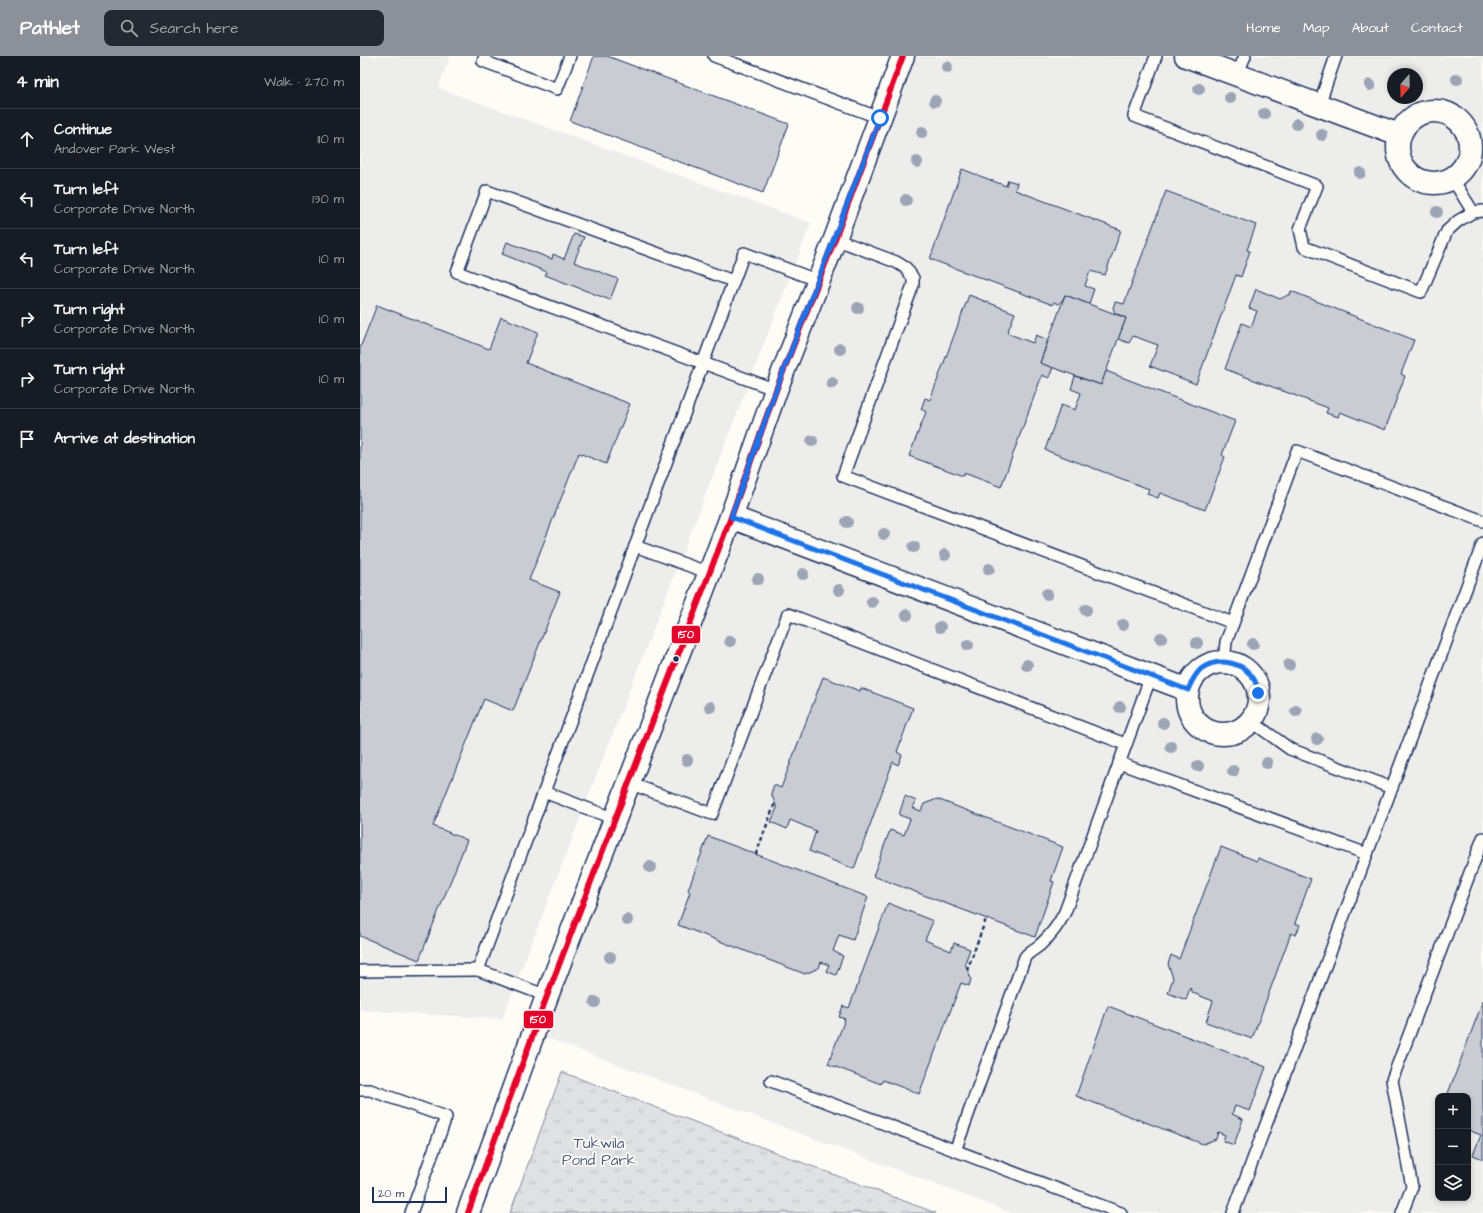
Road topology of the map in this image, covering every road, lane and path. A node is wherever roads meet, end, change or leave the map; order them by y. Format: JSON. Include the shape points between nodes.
{"nodes":[{"id":1,"x":485,"y":56,"type":"edge"},
{"id":2,"x":570,"y":56,"type":"edge"},
{"id":3,"x":714,"y":56,"type":"edge"},
{"id":4,"x":904,"y":56,"type":"edge"},
{"id":5,"x":1156,"y":56,"type":"edge"},
{"id":6,"x":1186,"y":56,"type":"edge"},
{"id":7,"x":1336,"y":56,"type":"edge"},
{"id":8,"x":1241,"y":65,"type":"edge"},
{"id":9,"x":1319,"y":105,"type":"junction"},
{"id":10,"x":880,"y":118,"type":"junction"},
{"id":11,"x":1399,"y":135,"type":"junction"},
{"id":12,"x":1452,"y":178,"type":"junction"},
{"id":13,"x":1478,"y":211,"type":"edge"},
{"id":14,"x":835,"y":239,"type":"junction"},
{"id":15,"x":819,"y":281,"type":"junction"},
{"id":16,"x":733,"y":282,"type":"junction"},
{"id":17,"x":703,"y":363,"type":"junction"},
{"id":18,"x":776,"y":390,"type":"junction"},
{"id":19,"x":731,"y":517,"type":"junction"},
{"id":20,"x":1483,"y":521,"type":"edge"},
{"id":21,"x":1483,"y":543,"type":"edge"},
{"id":22,"x":635,"y":546,"type":"junction"},
{"id":23,"x":709,"y":574,"type":"junction"},
{"id":24,"x":1234,"y":623,"type":"junction"},
{"id":25,"x":1224,"y":662,"type":"junction"},
{"id":26,"x":1151,"y":676,"type":"junction"},
{"id":27,"x":1188,"y":690,"type":"junction"},
{"id":28,"x":1251,"y":721,"type":"junction"},
{"id":29,"x":1126,"y":744,"type":"junction"},
{"id":30,"x":1119,"y":763,"type":"junction"},
{"id":31,"x":629,"y":783,"type":"junction"},
{"id":32,"x":1392,"y":788,"type":"junction"},
{"id":33,"x":544,"y":792,"type":"junction"},
{"id":34,"x":775,"y":803,"type":"dead end"},
{"id":35,"x":616,"y":818,"type":"junction"},
{"id":36,"x":1483,"y":838,"type":"edge"},
{"id":37,"x":756,"y":854,"type":"dead end"},
{"id":38,"x":1367,"y":854,"type":"junction"},
{"id":39,"x":986,"y":918,"type":"dead end"},
{"id":40,"x":478,"y":970,"type":"junction"},
{"id":41,"x":967,"y":970,"type":"dead end"},
{"id":42,"x":360,"y":971,"type":"edge"},
{"id":43,"x":547,"y":996,"type":"junction"},
{"id":44,"x":771,"y":1082,"type":"dead end"},
{"id":45,"x":360,"y":1090,"type":"edge"},
{"id":46,"x":955,"y":1151,"type":"junction"},
{"id":47,"x":411,"y":1213,"type":"edge"},
{"id":48,"x":468,"y":1213,"type":"edge"},
{"id":49,"x":1121,"y":1213,"type":"edge"},
{"id":50,"x":1233,"y":1213,"type":"edge"},
{"id":51,"x":1402,"y":1213,"type":"edge"}],
"edges":[{"from":1,"to":2,"type":"lane","via":[[483,61],[557,89]]},
{"from":3,"to":10,"type":"lane"},
{"from":4,"to":10,"type":"street"},
{"from":5,"to":13,"type":"lane","via":[[1134,116],[1317,186],[1300,229],[1304,247],[1421,292],[1446,231],[1458,221]]},
{"from":6,"to":8,"type":"street"},
{"from":7,"to":9,"type":"lane"},
{"from":8,"to":9,"type":"street"},
{"from":9,"to":11,"type":"street"},
{"from":10,"to":14,"type":"street"},
{"from":11,"to":12,"type":"street","via":[[1399,158],[1412,177],[1434,184]]},
{"from":11,"to":12,"type":"street","via":[[1415,116],[1426,112],[1439,111],[1460,123],[1467,133],[1469,157],[1464,168]]},
{"from":12,"to":13,"type":"lane"},
{"from":14,"to":15,"type":"street"},
{"from":14,"to":24,"type":"lane","via":[[896,262],[906,268],[913,278],[913,285],[843,476]]},
{"from":15,"to":16,"type":"lane","via":[[744,253]]},
{"from":15,"to":18,"type":"street"},
{"from":16,"to":17,"type":"lane"},
{"from":16,"to":17,"type":"lane","via":[[487,191],[457,272]]},
{"from":17,"to":18,"type":"lane"},
{"from":17,"to":22,"type":"lane"},
{"from":18,"to":19,"type":"street"},
{"from":19,"to":23,"type":"street"},
{"from":19,"to":26,"type":"street"},
{"from":20,"to":24,"type":"lane","via":[[1297,451]]},
{"from":21,"to":32,"type":"lane"},
{"from":22,"to":23,"type":"lane"},
{"from":22,"to":33,"type":"lane"},
{"from":23,"to":31,"type":"street"},
{"from":24,"to":25,"type":"lane","via":[[1226,642]]},
{"from":25,"to":27,"type":"street","via":[[1201,669],[1192,679]]},
{"from":25,"to":28,"type":"street","via":[[1247,671],[1255,681],[1258,705]]},
{"from":26,"to":27,"type":"street"},
{"from":26,"to":29,"type":"lane"},
{"from":27,"to":28,"type":"street","via":[[1190,713],[1204,730],[1215,734],[1227,734],[1238,731]]},
{"from":28,"to":32,"type":"lane","via":[[1290,750]]},
{"from":29,"to":30,"type":"lane"},
{"from":29,"to":31,"type":"lane","via":[[788,614],[712,814]]},
{"from":30,"to":38,"type":"lane"},
{"from":30,"to":46,"type":"lane","via":[[1065,912],[1058,926],[1042,944],[1029,951],[1025,957]]},
{"from":31,"to":35,"type":"street"},
{"from":32,"to":38,"type":"lane"},
{"from":33,"to":35,"type":"lane"},
{"from":33,"to":40,"type":"lane"},
{"from":34,"to":37,"type":"path"},
{"from":35,"to":43,"type":"street"},
{"from":36,"to":51,"type":"lane","via":[[1392,1080],[1412,1187]]},
{"from":38,"to":50,"type":"lane"},
{"from":39,"to":41,"type":"path"},
{"from":40,"to":42,"type":"lane"},
{"from":40,"to":43,"type":"lane"},
{"from":43,"to":48,"type":"street"},
{"from":44,"to":46,"type":"lane"},
{"from":45,"to":47,"type":"lane","via":[[370,1090],[446,1117]]},
{"from":46,"to":49,"type":"lane"}]}
